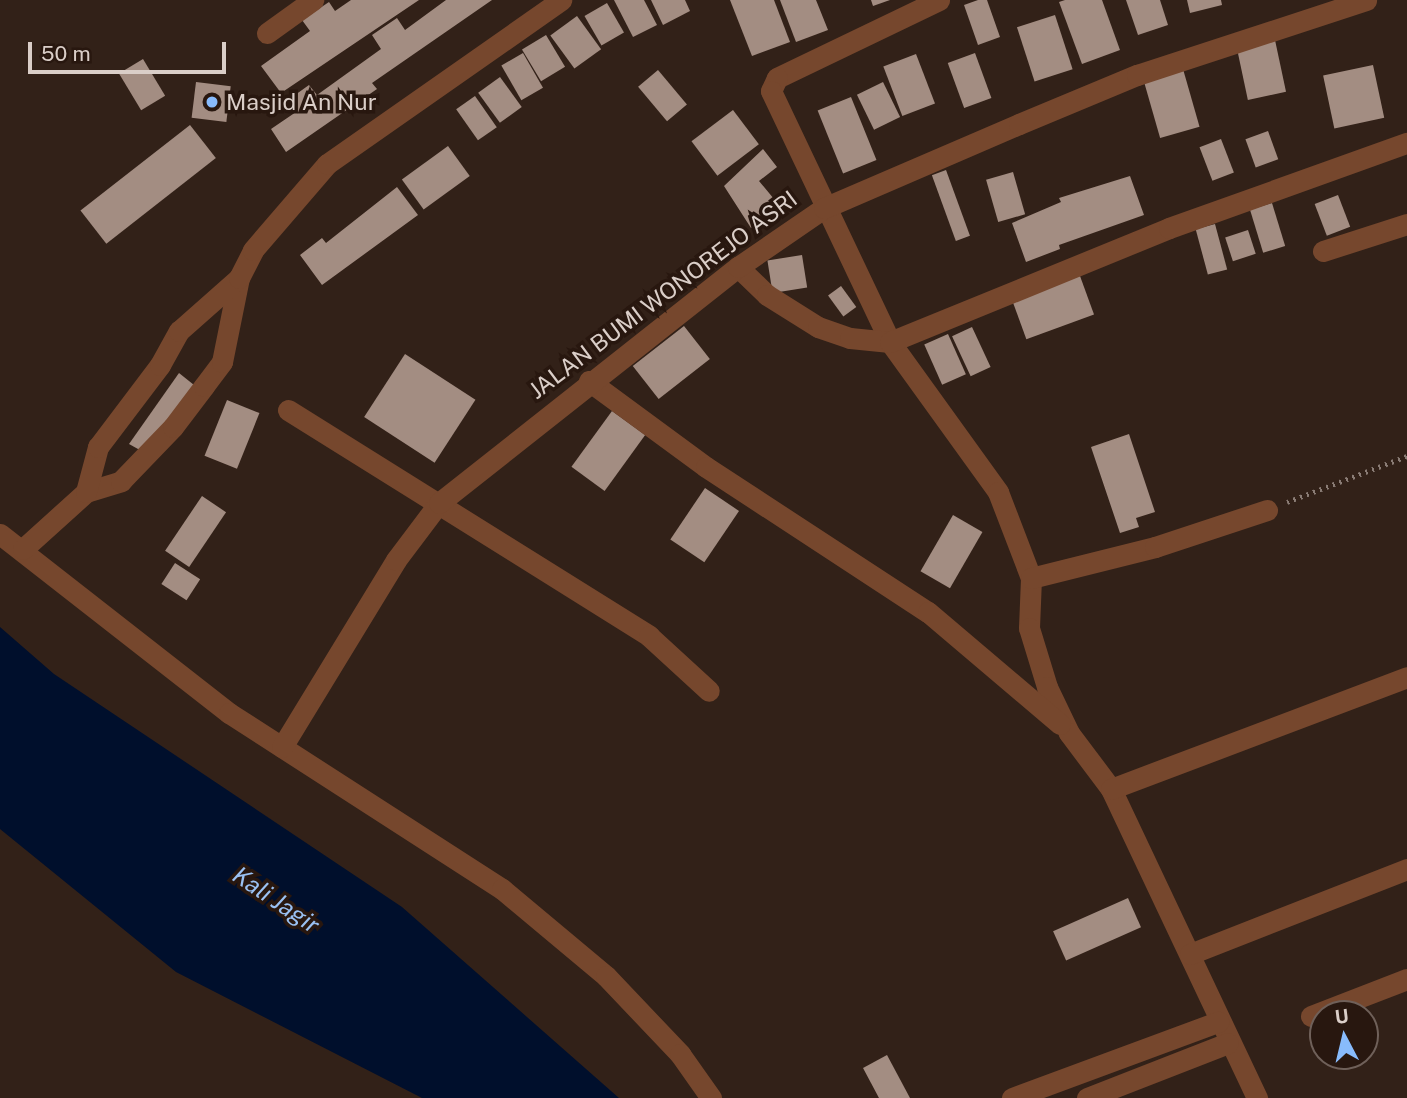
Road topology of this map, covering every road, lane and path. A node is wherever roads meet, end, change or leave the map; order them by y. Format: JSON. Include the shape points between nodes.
{"nodes":[{"id":1,"x":561,"y":0,"type":"edge"},
{"id":2,"x":939,"y":0,"type":"edge"},
{"id":3,"x":1366,"y":0,"type":"edge"},
{"id":4,"x":308,"y":1,"type":"edge"},
{"id":5,"x":267,"y":33,"type":"dead end"},
{"id":6,"x":1407,"y":143,"type":"edge"},
{"id":7,"x":824,"y":208,"type":"junction"},
{"id":8,"x":1407,"y":224,"type":"edge"},
{"id":9,"x":1322,"y":251,"type":"dead end"},
{"id":10,"x":738,"y":267,"type":"junction"},
{"id":11,"x":239,"y":278,"type":"junction"},
{"id":12,"x":890,"y":342,"type":"junction"},
{"id":13,"x":589,"y":381,"type":"junction"},
{"id":14,"x":288,"y":410,"type":"dead end"},
{"id":15,"x":1407,"y":456,"type":"edge"},
{"id":16,"x":86,"y":492,"type":"junction"},
{"id":17,"x":439,"y":503,"type":"junction"},
{"id":18,"x":1267,"y":510,"type":"joint"},
{"id":19,"x":0,"y":534,"type":"edge"},
{"id":20,"x":23,"y":549,"type":"junction"},
{"id":21,"x":1031,"y":578,"type":"junction"},
{"id":22,"x":1407,"y":677,"type":"edge"},
{"id":23,"x":709,"y":691,"type":"dead end"},
{"id":24,"x":1069,"y":733,"type":"junction"},
{"id":25,"x":282,"y":747,"type":"junction"},
{"id":26,"x":1111,"y":789,"type":"junction"},
{"id":27,"x":1407,"y":869,"type":"edge"},
{"id":28,"x":1190,"y":954,"type":"junction"},
{"id":29,"x":1407,"y":979,"type":"edge"},
{"id":30,"x":1353,"y":1000,"type":"edge"},
{"id":31,"x":1218,"y":1022,"type":"junction"},
{"id":32,"x":1228,"y":1043,"type":"junction"},
{"id":33,"x":1037,"y":1094,"type":"edge"},
{"id":34,"x":711,"y":1098,"type":"edge"},
{"id":35,"x":1012,"y":1098,"type":"edge"},
{"id":36,"x":1087,"y":1098,"type":"edge"},
{"id":37,"x":1257,"y":1098,"type":"edge"}],
"edges":[{"from":1,"to":11,"type":"street","via":[[327,163],[253,250]]},
{"from":2,"to":7,"type":"street","via":[[772,83],[775,102]]},
{"from":3,"to":7,"type":"street","name":"JALAN BUMI WONOREJO ASRI","via":[[1137,75]]},
{"from":4,"to":5,"type":"street"},
{"from":6,"to":12,"type":"street","via":[[1170,229]]},
{"from":7,"to":10,"type":"street","name":"JALAN BUMI WONOREJO ASRI"},
{"from":7,"to":12,"type":"street"},
{"from":8,"to":9,"type":"street"},
{"from":10,"to":12,"type":"street","via":[[767,295],[818,327],[850,338]]},
{"from":10,"to":13,"type":"street","name":"JALAN BUMI WONOREJO ASRI"},
{"from":11,"to":16,"type":"street","via":[[179,331],[160,365],[98,447]]},
{"from":11,"to":16,"type":"street","via":[[222,362],[205,386],[121,481]]},
{"from":12,"to":21,"type":"street","via":[[998,492]]},
{"from":13,"to":17,"type":"street","name":"JALAN BUMI WONOREJO ASRI"},
{"from":13,"to":24,"type":"street","via":[[706,467],[928,612]]},
{"from":14,"to":17,"type":"street"},
{"from":15,"to":18,"type":"path"},
{"from":16,"to":20,"type":"street"},
{"from":17,"to":23,"type":"street","via":[[649,636]]},
{"from":17,"to":25,"type":"street","name":"JALAN BUMI WONOREJO ASRI","via":[[396,560]]},
{"from":18,"to":21,"type":"street","via":[[1155,547]]},
{"from":19,"to":20,"type":"street"},
{"from":20,"to":25,"type":"street","via":[[229,713]]},
{"from":21,"to":24,"type":"street","via":[[1029,628],[1047,687]]},
{"from":22,"to":26,"type":"street"},
{"from":24,"to":26,"type":"street"},
{"from":25,"to":34,"type":"street","via":[[502,889],[606,976],[680,1054]]},
{"from":26,"to":28,"type":"street"},
{"from":27,"to":28,"type":"street"},
{"from":28,"to":31,"type":"street"},
{"from":29,"to":30,"type":"street"},
{"from":31,"to":32,"type":"street"},
{"from":31,"to":33,"type":"street"},
{"from":32,"to":36,"type":"street"},
{"from":32,"to":37,"type":"street"},
{"from":33,"to":35,"type":"street"}]}
